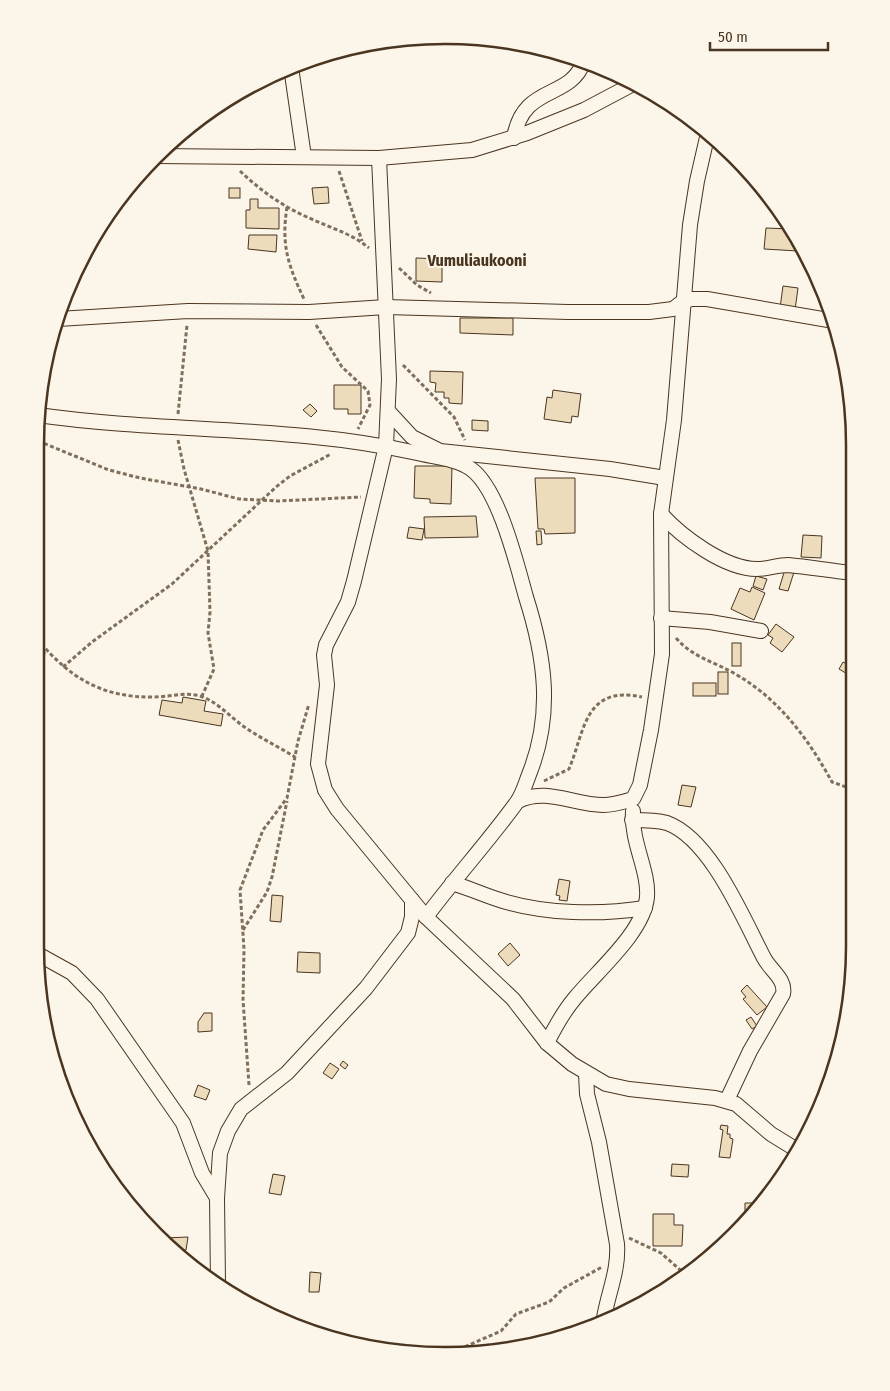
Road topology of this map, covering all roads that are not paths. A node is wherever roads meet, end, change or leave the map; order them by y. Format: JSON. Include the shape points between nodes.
{"nodes":[{"id":1,"x":581,"y":67,"type":"edge"},
{"id":2,"x":292,"y":74,"type":"edge"},
{"id":3,"x":627,"y":87,"type":"edge"},
{"id":4,"x":514,"y":138,"type":"junction"},
{"id":5,"x":706,"y":140,"type":"edge"},
{"id":6,"x":166,"y":156,"type":"edge"},
{"id":7,"x":304,"y":156,"type":"junction"},
{"id":8,"x":379,"y":158,"type":"junction"},
{"id":9,"x":682,"y":302,"type":"junction"},
{"id":10,"x":386,"y":307,"type":"junction"},
{"id":11,"x":64,"y":318,"type":"edge"},
{"id":12,"x":826,"y":320,"type":"edge"},
{"id":13,"x":388,"y":411,"type":"junction"},
{"id":14,"x":45,"y":417,"type":"edge"},
{"id":15,"x":386,"y":446,"type":"junction"},
{"id":16,"x":665,"y":478,"type":"junction"},
{"id":17,"x":661,"y":514,"type":"junction"},
{"id":18,"x":846,"y":573,"type":"edge"},
{"id":19,"x":663,"y":619,"type":"junction"},
{"id":20,"x":761,"y":631,"type":"dead end"},
{"id":21,"x":524,"y":798,"type":"junction"},
{"id":22,"x":633,"y":799,"type":"junction"},
{"id":23,"x":632,"y":820,"type":"junction"},
{"id":24,"x":452,"y":883,"type":"junction"},
{"id":25,"x":412,"y":900,"type":"junction"},
{"id":26,"x":645,"y":908,"type":"junction"},
{"id":27,"x":426,"y":917,"type":"junction"},
{"id":28,"x":44,"y":958,"type":"edge"},
{"id":29,"x":547,"y":1043,"type":"junction"},
{"id":30,"x":586,"y":1074,"type":"junction"},
{"id":31,"x":727,"y":1100,"type":"junction"},
{"id":32,"x":792,"y":1147,"type":"edge"},
{"id":33,"x":217,"y":1198,"type":"junction"},
{"id":34,"x":218,"y":1277,"type":"edge"},
{"id":35,"x":605,"y":1314,"type":"edge"}],
"edges":[{"from":1,"to":4,"type":"street","via":[[569,82],[542,95],[526,108],[516,125]]},
{"from":2,"to":7,"type":"street"},
{"from":3,"to":4,"type":"street","via":[[584,110]]},
{"from":4,"to":8,"type":"street","via":[[472,150]]},
{"from":5,"to":9,"type":"street","via":[[692,207]]},
{"from":6,"to":7,"type":"street"},
{"from":7,"to":8,"type":"street"},
{"from":8,"to":10,"type":"street"},
{"from":9,"to":10,"type":"street","via":[[673,309],[650,312]]},
{"from":9,"to":12,"type":"street","via":[[707,299],[733,302]]},
{"from":9,"to":16,"type":"street","via":[[674,420]]},
{"from":10,"to":11,"type":"street","via":[[309,312],[188,311]]},
{"from":10,"to":13,"type":"street"},
{"from":13,"to":15,"type":"street"},
{"from":13,"to":16,"type":"street","via":[[412,437],[440,451],[546,461]]},
{"from":14,"to":15,"type":"street","via":[[246,431]]},
{"from":15,"to":21,"type":"street","via":[[471,469],[482,482],[503,524],[531,613],[544,682],[540,746]]},
{"from":15,"to":25,"type":"street","via":[[348,602],[325,650],[327,685],[318,764],[325,790],[337,809]]},
{"from":16,"to":17,"type":"street"},
{"from":17,"to":18,"type":"street","via":[[691,541],[746,567],[756,569],[783,565]]},
{"from":17,"to":19,"type":"street"},
{"from":19,"to":20,"type":"street","via":[[710,622]]},
{"from":19,"to":22,"type":"street","via":[[656,700],[640,785]]},
{"from":21,"to":22,"type":"street","via":[[554,796],[602,805]]},
{"from":21,"to":24,"type":"street"},
{"from":22,"to":23,"type":"street"},
{"from":23,"to":26,"type":"street","via":[[633,837],[646,881]]},
{"from":23,"to":31,"type":"street","via":[[667,824],[680,831],[712,864],[784,988]]},
{"from":24,"to":26,"type":"street","via":[[503,901],[534,907],[606,912]]},
{"from":24,"to":27,"type":"street"},
{"from":25,"to":27,"type":"street"},
{"from":25,"to":33,"type":"street","via":[[408,933],[366,988],[287,1073],[241,1109],[220,1153]]},
{"from":26,"to":29,"type":"street","via":[[632,932],[573,1000]]},
{"from":27,"to":29,"type":"street","via":[[513,1000]]},
{"from":28,"to":33,"type":"street","via":[[72,973],[97,1000],[183,1123],[202,1173]]},
{"from":29,"to":30,"type":"street"},
{"from":30,"to":31,"type":"street","via":[[606,1084],[629,1089]]},
{"from":30,"to":35,"type":"street","via":[[587,1094],[616,1230],[618,1258]]},
{"from":31,"to":32,"type":"street"},
{"from":33,"to":34,"type":"street"}]}
